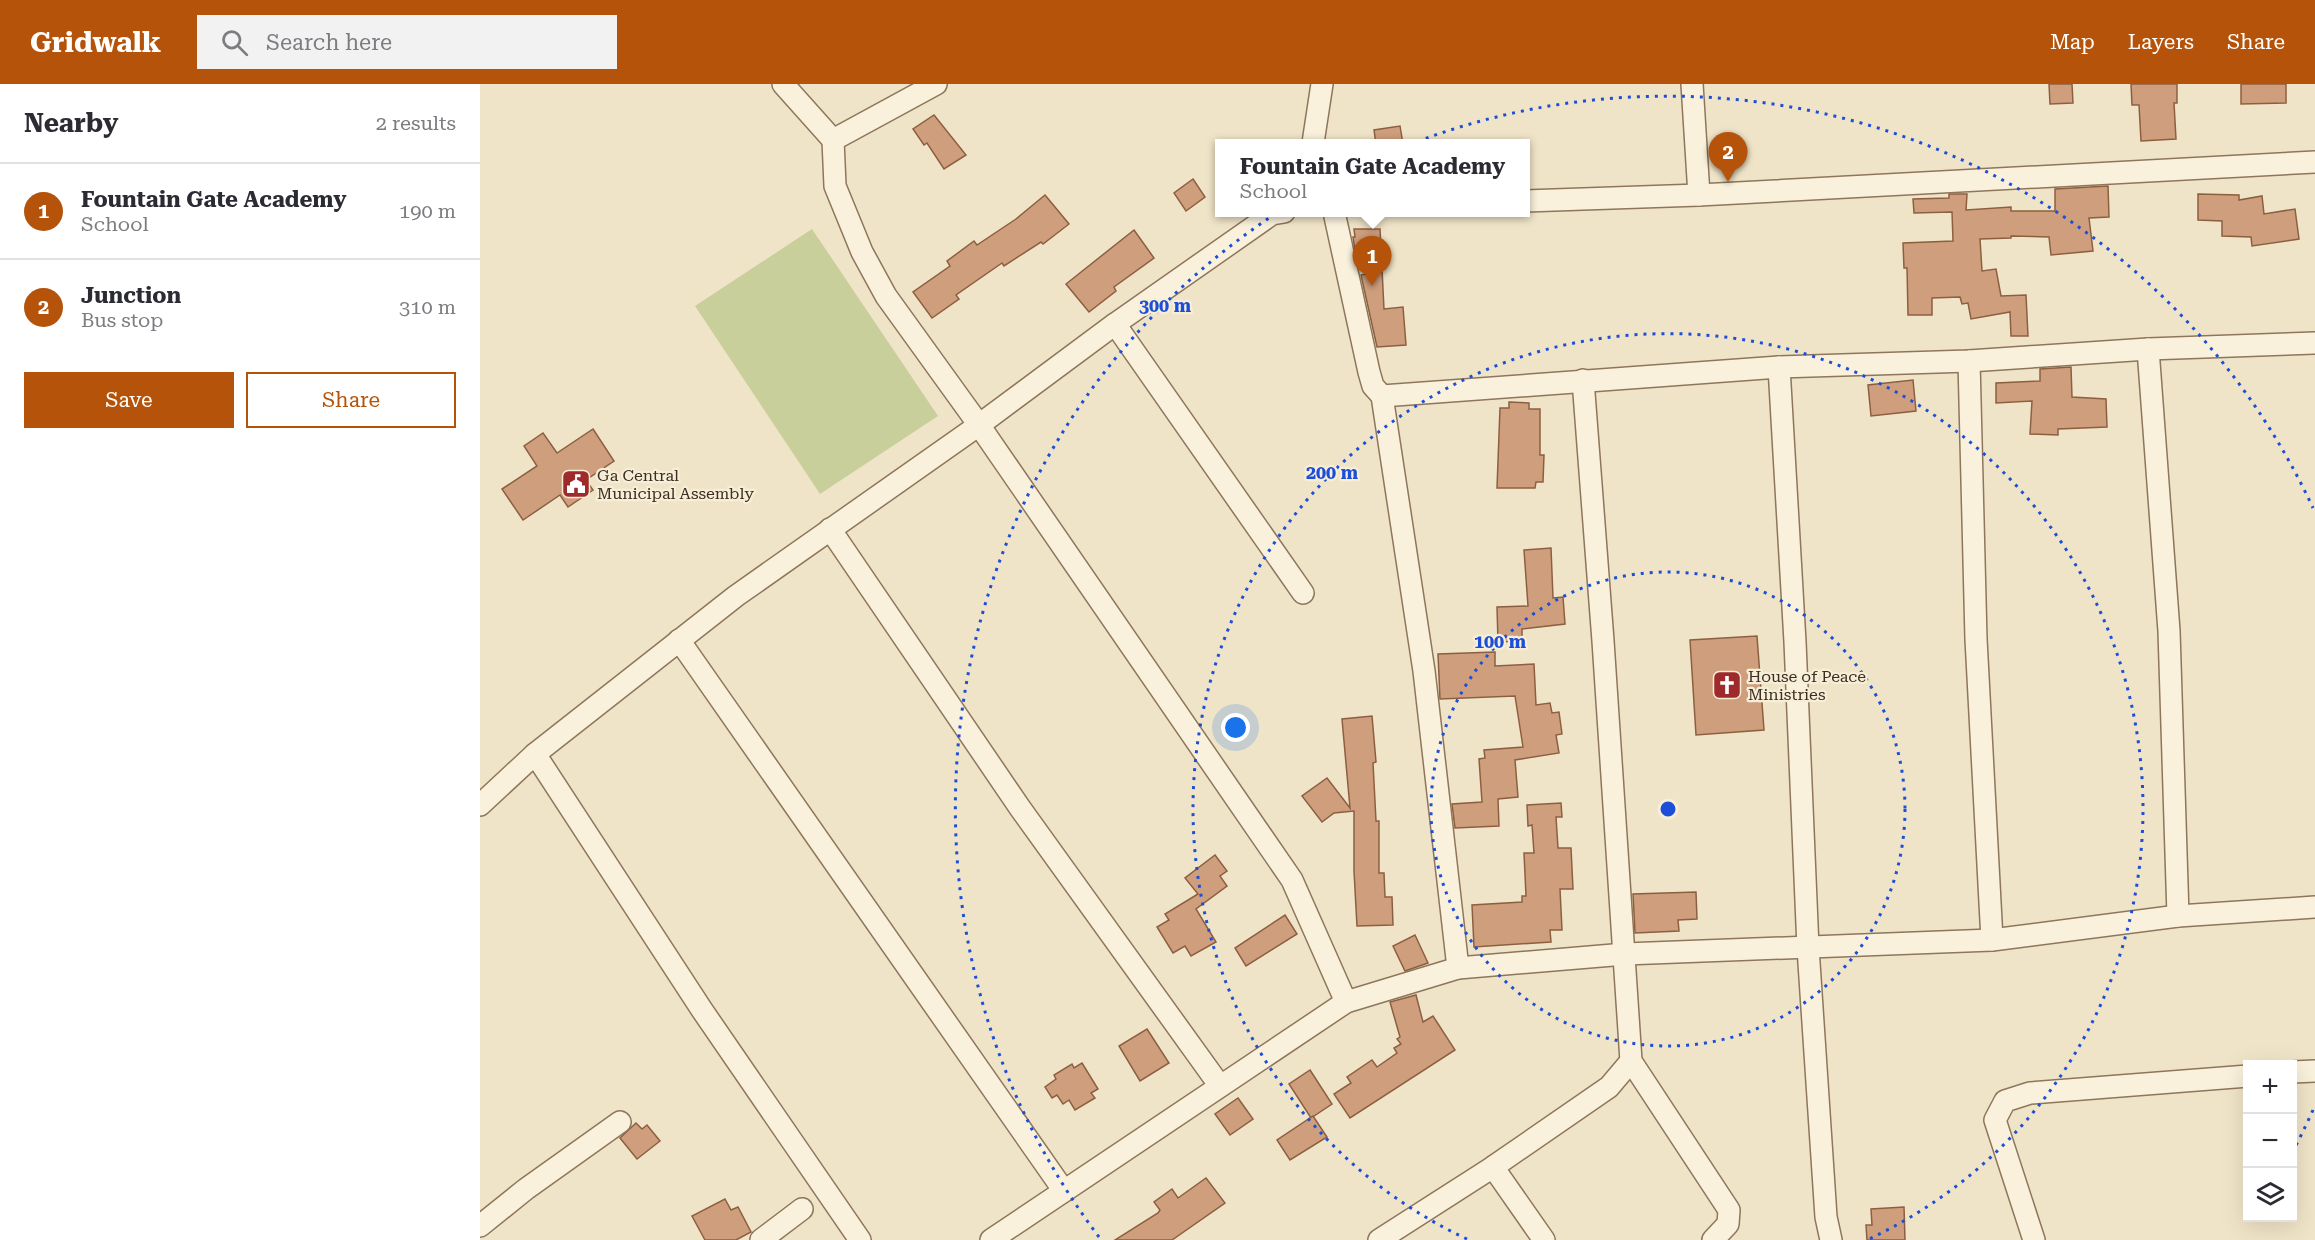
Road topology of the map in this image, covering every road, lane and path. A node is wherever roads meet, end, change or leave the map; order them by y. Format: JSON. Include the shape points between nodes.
{"nodes":[{"id":1,"x":783,"y":84,"type":"edge"},
{"id":2,"x":936,"y":84,"type":"edge"},
{"id":3,"x":1322,"y":84,"type":"edge"},
{"id":4,"x":1692,"y":84,"type":"edge"},
{"id":5,"x":1314,"y":139,"type":"edge"},
{"id":6,"x":833,"y":140,"type":"junction"},
{"id":7,"x":2315,"y":162,"type":"edge"},
{"id":8,"x":1699,"y":195,"type":"junction"},
{"id":9,"x":1530,"y":201,"type":"edge"},
{"id":10,"x":1268,"y":217,"type":"edge"},
{"id":11,"x":1335,"y":217,"type":"edge"},
{"id":12,"x":1115,"y":324,"type":"junction"},
{"id":13,"x":2315,"y":343,"type":"edge"},
{"id":14,"x":2148,"y":349,"type":"junction"},
{"id":15,"x":1969,"y":361,"type":"junction"},
{"id":16,"x":1779,"y":367,"type":"junction"},
{"id":17,"x":1583,"y":380,"type":"junction"},
{"id":18,"x":1382,"y":396,"type":"junction"},
{"id":19,"x":979,"y":425,"type":"junction"},
{"id":20,"x":830,"y":529,"type":"junction"},
{"id":21,"x":1303,"y":593,"type":"dead end"},
{"id":22,"x":679,"y":640,"type":"junction"},
{"id":23,"x":535,"y":754,"type":"junction"},
{"id":24,"x":480,"y":805,"type":"edge"},
{"id":25,"x":2315,"y":907,"type":"edge"},
{"id":26,"x":2178,"y":916,"type":"junction"},
{"id":27,"x":1992,"y":940,"type":"junction"},
{"id":28,"x":1808,"y":948,"type":"junction"},
{"id":29,"x":1625,"y":954,"type":"junction"},
{"id":30,"x":1458,"y":968,"type":"junction"},
{"id":31,"x":1346,"y":1002,"type":"junction"},
{"id":32,"x":1631,"y":1061,"type":"junction"},
{"id":33,"x":2315,"y":1071,"type":"edge"},
{"id":34,"x":2297,"y":1072,"type":"edge"},
{"id":35,"x":2243,"y":1076,"type":"edge"},
{"id":36,"x":1220,"y":1086,"type":"junction"},
{"id":37,"x":621,"y":1122,"type":"dead end"},
{"id":38,"x":1492,"y":1167,"type":"junction"},
{"id":39,"x":1064,"y":1191,"type":"junction"},
{"id":40,"x":802,"y":1209,"type":"dead end"},
{"id":41,"x":480,"y":1226,"type":"edge"},
{"id":42,"x":761,"y":1240,"type":"edge"},
{"id":43,"x":860,"y":1240,"type":"edge"},
{"id":44,"x":991,"y":1240,"type":"edge"},
{"id":45,"x":1379,"y":1240,"type":"edge"},
{"id":46,"x":1544,"y":1240,"type":"edge"},
{"id":47,"x":1713,"y":1240,"type":"edge"},
{"id":48,"x":1831,"y":1240,"type":"edge"},
{"id":49,"x":2034,"y":1240,"type":"edge"}],
"edges":[{"from":1,"to":6,"type":"street"},
{"from":2,"to":6,"type":"street"},
{"from":3,"to":5,"type":"street"},
{"from":4,"to":8,"type":"street"},
{"from":6,"to":19,"type":"street","via":[[835,186],[862,252],[886,296]]},
{"from":7,"to":8,"type":"street"},
{"from":8,"to":9,"type":"street"},
{"from":10,"to":12,"type":"street"},
{"from":11,"to":18,"type":"street","via":[[1373,386]]},
{"from":12,"to":19,"type":"street"},
{"from":12,"to":21,"type":"street"},
{"from":13,"to":14,"type":"street"},
{"from":14,"to":15,"type":"street"},
{"from":14,"to":26,"type":"street","via":[[2169,631]]},
{"from":15,"to":16,"type":"street"},
{"from":15,"to":27,"type":"street","via":[[1976,639]]},
{"from":16,"to":17,"type":"street"},
{"from":16,"to":28,"type":"street"},
{"from":17,"to":18,"type":"street"},
{"from":17,"to":29,"type":"street"},
{"from":18,"to":30,"type":"street","via":[[1424,670]]},
{"from":19,"to":20,"type":"street"},
{"from":19,"to":31,"type":"street","via":[[1292,880]]},
{"from":20,"to":22,"type":"street"},
{"from":20,"to":36,"type":"street","via":[[1020,808]]},
{"from":22,"to":23,"type":"street"},
{"from":22,"to":39,"type":"street"},
{"from":23,"to":24,"type":"street"},
{"from":23,"to":43,"type":"street","via":[[702,1010]]},
{"from":25,"to":26,"type":"street"},
{"from":26,"to":27,"type":"street"},
{"from":27,"to":28,"type":"street"},
{"from":28,"to":29,"type":"street"},
{"from":28,"to":48,"type":"street","via":[[1826,1217]]},
{"from":29,"to":30,"type":"street"},
{"from":29,"to":32,"type":"street"},
{"from":30,"to":31,"type":"street"},
{"from":31,"to":36,"type":"street"},
{"from":32,"to":38,"type":"street","via":[[1609,1087]]},
{"from":32,"to":47,"type":"street","via":[[1730,1210],[1728,1224]]},
{"from":33,"to":34,"type":"street"},
{"from":35,"to":49,"type":"street","via":[[2030,1093],[2005,1101],[1995,1120]]},
{"from":36,"to":39,"type":"street"},
{"from":37,"to":41,"type":"street"},
{"from":38,"to":45,"type":"street"},
{"from":38,"to":46,"type":"street"},
{"from":39,"to":44,"type":"street"},
{"from":40,"to":42,"type":"street"}]}
